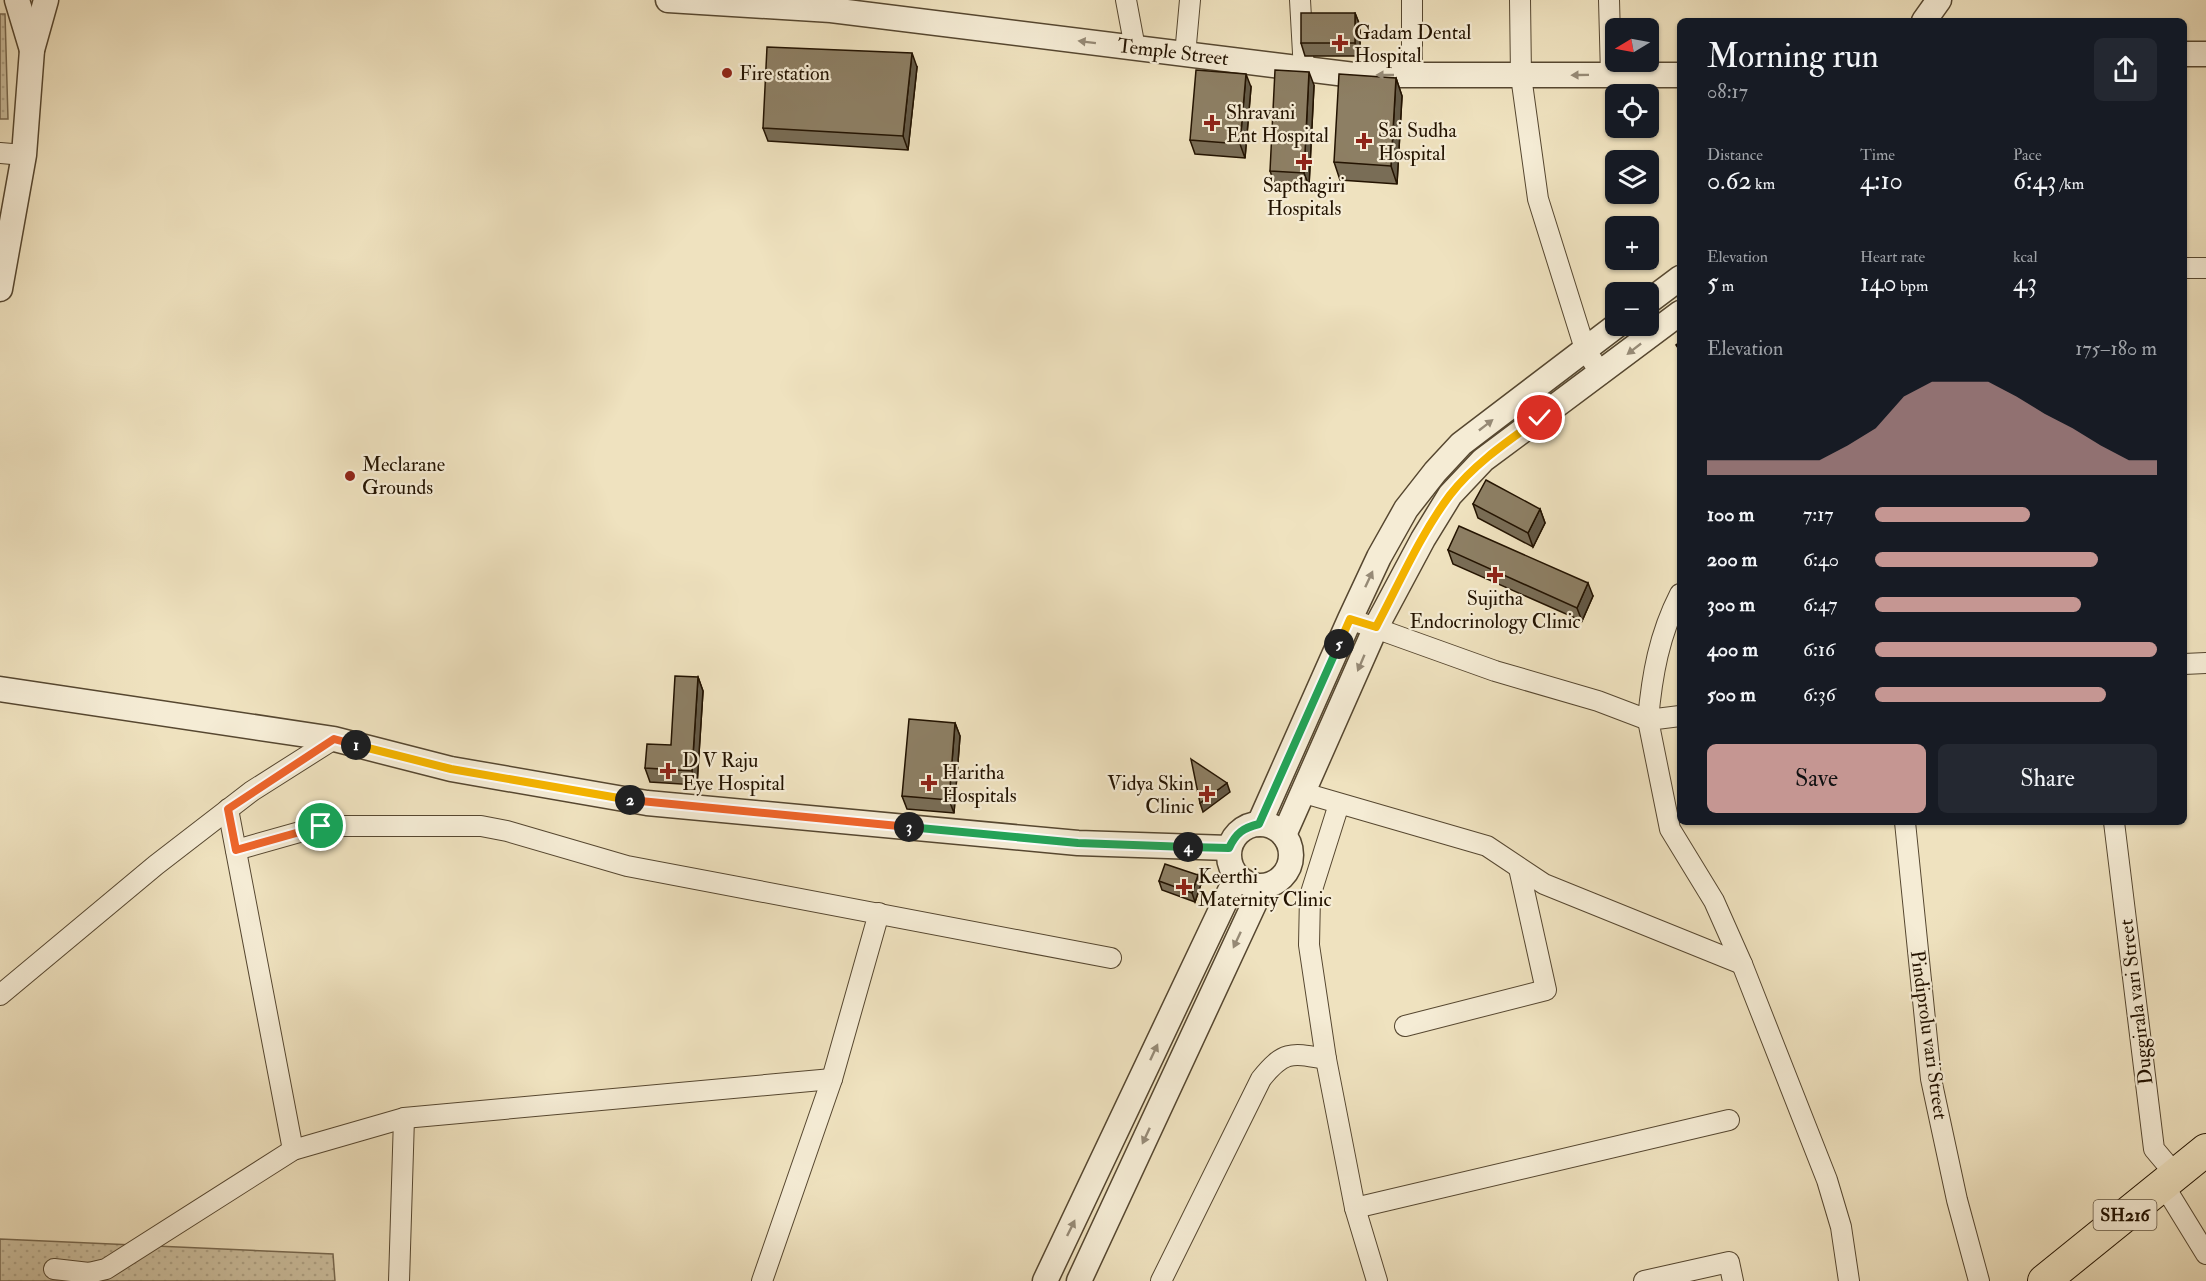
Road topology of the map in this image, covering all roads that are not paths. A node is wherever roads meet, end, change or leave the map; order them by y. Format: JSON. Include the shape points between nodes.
{"nodes":[{"id":1,"x":17,"y":0,"type":"edge"},
{"id":2,"x":46,"y":0,"type":"edge"},
{"id":3,"x":668,"y":0,"type":"edge"},
{"id":4,"x":1126,"y":0,"type":"edge"},
{"id":5,"x":1190,"y":0,"type":"edge"},
{"id":6,"x":1300,"y":0,"type":"edge"},
{"id":7,"x":1412,"y":0,"type":"edge"},
{"id":8,"x":1520,"y":0,"type":"edge"},
{"id":9,"x":1609,"y":0,"type":"edge"},
{"id":10,"x":1939,"y":0,"type":"edge"},
{"id":11,"x":831,"y":5,"type":"edge"},
{"id":12,"x":1926,"y":18,"type":"edge"},
{"id":13,"x":1135,"y":48,"type":"junction"},
{"id":14,"x":32,"y":50,"type":"junction"},
{"id":15,"x":2187,"y":54,"type":"edge"},
{"id":16,"x":2206,"y":54,"type":"edge"},
{"id":17,"x":1185,"y":55,"type":"junction"},
{"id":18,"x":1304,"y":71,"type":"junction"},
{"id":19,"x":1412,"y":75,"type":"junction"},
{"id":20,"x":1611,"y":75,"type":"junction"},
{"id":21,"x":1677,"y":75,"type":"edge"},
{"id":22,"x":1521,"y":76,"type":"junction"},
{"id":23,"x":0,"y":153,"type":"edge"},
{"id":24,"x":24,"y":155,"type":"junction"},
{"id":25,"x":2187,"y":268,"type":"edge"},
{"id":26,"x":2206,"y":268,"type":"edge"},
{"id":27,"x":1677,"y":280,"type":"edge"},
{"id":28,"x":0,"y":289,"type":"edge"},
{"id":29,"x":1659,"y":294,"type":"edge"},
{"id":30,"x":1677,"y":315,"type":"edge"},
{"id":31,"x":1605,"y":334,"type":"edge"},
{"id":32,"x":1585,"y":349,"type":"junction"},
{"id":33,"x":1601,"y":374,"type":"junction"},
{"id":34,"x":1677,"y":600,"type":"edge"},
{"id":35,"x":1350,"y":619,"type":"junction"},
{"id":36,"x":1376,"y":627,"type":"junction"},
{"id":37,"x":2206,"y":663,"type":"edge"},
{"id":38,"x":2187,"y":664,"type":"edge"},
{"id":39,"x":0,"y":689,"type":"edge"},
{"id":40,"x":1677,"y":716,"type":"edge"},
{"id":41,"x":1648,"y":720,"type":"junction"},
{"id":42,"x":334,"y":739,"type":"junction"},
{"id":43,"x":1305,"y":793,"type":"junction"},
{"id":44,"x":1339,"y":804,"type":"junction"},
{"id":45,"x":228,"y":809,"type":"junction"},
{"id":46,"x":1259,"y":824,"type":"junction"},
{"id":47,"x":1905,"y":825,"type":"edge"},
{"id":48,"x":2114,"y":825,"type":"edge"},
{"id":49,"x":1284,"y":835,"type":"junction"},
{"id":50,"x":1229,"y":848,"type":"junction"},
{"id":51,"x":236,"y":850,"type":"junction"},
{"id":52,"x":1519,"y":868,"type":"junction"},
{"id":53,"x":1237,"y":876,"type":"junction"},
{"id":54,"x":1262,"y":887,"type":"junction"},
{"id":55,"x":879,"y":913,"type":"junction"},
{"id":56,"x":1111,"y":958,"type":"dead end"},
{"id":57,"x":1742,"y":964,"type":"junction"},
{"id":58,"x":0,"y":995,"type":"edge"},
{"id":59,"x":1405,"y":1026,"type":"dead end"},
{"id":60,"x":1326,"y":1059,"type":"junction"},
{"id":61,"x":832,"y":1079,"type":"junction"},
{"id":62,"x":404,"y":1118,"type":"junction"},
{"id":63,"x":1729,"y":1120,"type":"dead end"},
{"id":64,"x":292,"y":1150,"type":"junction"},
{"id":65,"x":2206,"y":1150,"type":"edge"},
{"id":66,"x":2169,"y":1179,"type":"junction"},
{"id":67,"x":1355,"y":1208,"type":"junction"},
{"id":68,"x":2206,"y":1254,"type":"edge"},
{"id":69,"x":54,"y":1269,"type":"dead end"},
{"id":70,"x":399,"y":1281,"type":"edge"},
{"id":71,"x":762,"y":1281,"type":"edge"},
{"id":72,"x":1045,"y":1281,"type":"edge"},
{"id":73,"x":1079,"y":1281,"type":"edge"},
{"id":74,"x":1161,"y":1281,"type":"edge"},
{"id":75,"x":1377,"y":1281,"type":"edge"},
{"id":76,"x":1644,"y":1281,"type":"edge"},
{"id":77,"x":1733,"y":1281,"type":"edge"},
{"id":78,"x":1850,"y":1281,"type":"edge"},
{"id":79,"x":1979,"y":1281,"type":"edge"},
{"id":80,"x":2044,"y":1281,"type":"edge"}],
"edges":[{"from":1,"to":14,"type":"street"},
{"from":2,"to":14,"type":"street"},
{"from":3,"to":11,"type":"street","name":"Temple Street"},
{"from":4,"to":13,"type":"street"},
{"from":5,"to":17,"type":"street"},
{"from":6,"to":18,"type":"street"},
{"from":7,"to":19,"type":"street"},
{"from":8,"to":22,"type":"street"},
{"from":9,"to":20,"type":"street"},
{"from":10,"to":12,"type":"street"},
{"from":13,"to":11,"type":"street","name":"Temple Street","one_way":true},
{"from":13,"to":17,"type":"street","name":"Temple Street"},
{"from":14,"to":24,"type":"street"},
{"from":15,"to":16,"type":"street"},
{"from":17,"to":18,"type":"street","name":"Temple Street"},
{"from":19,"to":18,"type":"street","name":"Temple Street","one_way":true},
{"from":19,"to":22,"type":"street","name":"Temple Street"},
{"from":20,"to":21,"type":"street","name":"Temple Street"},
{"from":20,"to":22,"type":"street","name":"Temple Street","one_way":true},
{"from":22,"to":32,"type":"street","via":[[1538,199]]},
{"from":23,"to":24,"type":"street"},
{"from":24,"to":28,"type":"street"},
{"from":25,"to":26,"type":"street"},
{"from":27,"to":29,"type":"street"},
{"from":30,"to":33,"type":"street","one_way":true},
{"from":31,"to":32,"type":"street"},
{"from":32,"to":33,"type":"street"},
{"from":35,"to":32,"type":"street","one_way":true,"via":[[1406,509],[1435,472],[1461,444]]},
{"from":33,"to":36,"type":"street","via":[[1483,460],[1450,495]]},
{"from":34,"to":41,"type":"street","via":[[1666,621],[1653,671]]},
{"from":35,"to":36,"type":"street"},
{"from":35,"to":46,"type":"street"},
{"from":36,"to":41,"type":"street","via":[[1495,671]]},
{"from":36,"to":43,"type":"street","one_way":true},
{"from":37,"to":38,"type":"street"},
{"from":39,"to":42,"type":"street"},
{"from":40,"to":41,"type":"street"},
{"from":41,"to":57,"type":"street","via":[[1670,829],[1714,900]]},
{"from":42,"to":45,"type":"street"},
{"from":42,"to":50,"type":"street","via":[[451,769],[647,802],[1078,843]]},
{"from":43,"to":44,"type":"street"},
{"from":43,"to":49,"type":"street"},
{"from":44,"to":52,"type":"street","via":[[1487,846]]},
{"from":44,"to":60,"type":"street","via":[[1310,896],[1309,945]]},
{"from":45,"to":51,"type":"street"},
{"from":45,"to":58,"type":"street"},
{"from":46,"to":49,"type":"street","via":[[1273,826]]},
{"from":46,"to":50,"type":"street","via":[[1246,827]]},
{"from":47,"to":79,"type":"street","name":"Pindiprolu vari Street","via":[[1931,1079]]},
{"from":48,"to":66,"type":"street","name":"Duggirala vari Street","via":[[2154,1149]]},
{"from":49,"to":54,"type":"street","via":[[1291,861],[1280,879]]},
{"from":50,"to":53,"type":"street","via":[[1230,863]]},
{"from":51,"to":55,"type":"street","via":[[321,826],[481,826],[627,866]]},
{"from":51,"to":64,"type":"street"},
{"from":52,"to":57,"type":"street","via":[[1544,884]]},
{"from":52,"to":59,"type":"street","via":[[1546,990]]},
{"from":53,"to":54,"type":"street","via":[[1248,885]]},
{"from":72,"to":53,"type":"street","one_way":true},
{"from":54,"to":73,"type":"street","one_way":true},
{"from":55,"to":56,"type":"street"},
{"from":55,"to":61,"type":"street"},
{"from":57,"to":78,"type":"street","via":[[1827,1180],[1841,1227]]},
{"from":60,"to":67,"type":"street"},
{"from":60,"to":74,"type":"street","via":[[1293,1053],[1276,1060],[1261,1079]]},
{"from":61,"to":62,"type":"street"},
{"from":61,"to":71,"type":"street"},
{"from":62,"to":64,"type":"street"},
{"from":62,"to":70,"type":"street"},
{"from":63,"to":67,"type":"street"},
{"from":64,"to":69,"type":"street","via":[[106,1269],[89,1273]]},
{"from":65,"to":66,"type":"main road","number":"SH216"},
{"from":66,"to":68,"type":"street","name":"Duggirala vari Street"},
{"from":66,"to":80,"type":"main road","number":"SH216"},
{"from":67,"to":75,"type":"street"},
{"from":76,"to":77,"type":"street","via":[[1730,1262]]}]}
